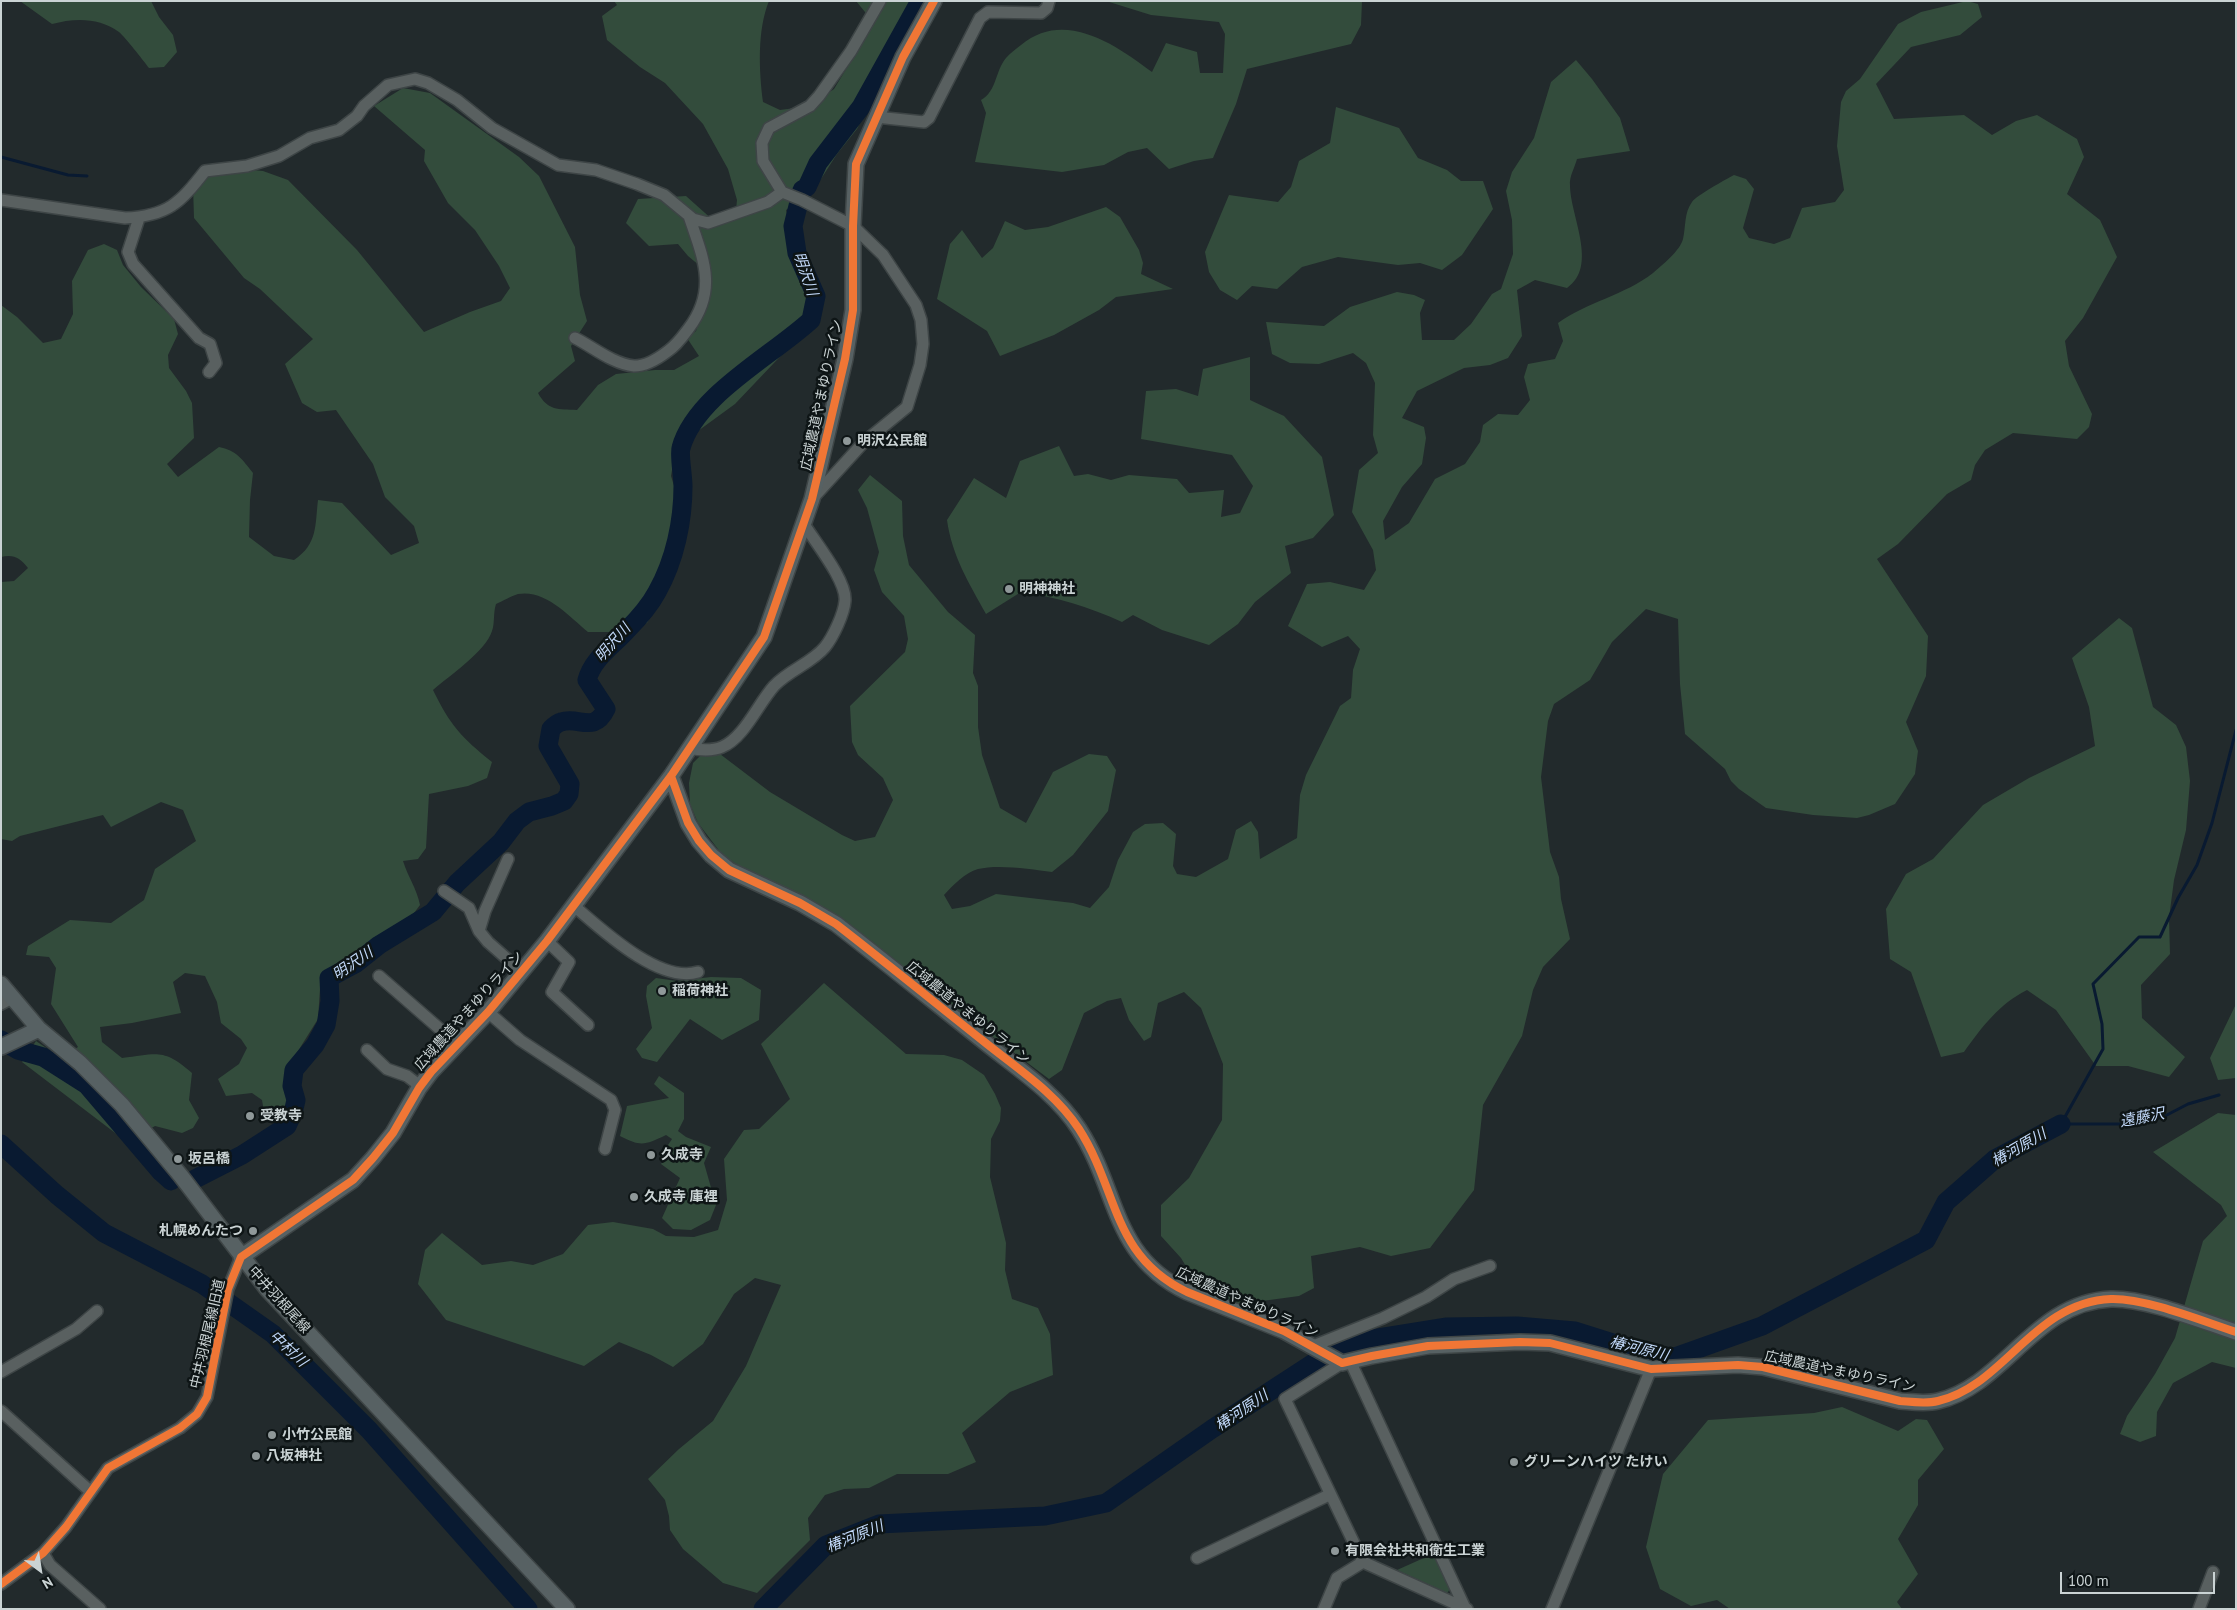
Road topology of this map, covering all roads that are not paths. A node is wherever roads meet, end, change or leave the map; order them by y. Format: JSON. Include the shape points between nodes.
{"nodes":[{"id":1,"x":880,"y":1,"type":"edge"},
{"id":2,"x":934,"y":1,"type":"edge"},
{"id":3,"x":1050,"y":1,"type":"edge"},
{"id":4,"x":876,"y":117,"type":"junction"},
{"id":5,"x":782,"y":192,"type":"junction"},
{"id":6,"x":1,"y":200,"type":"edge"},
{"id":7,"x":689,"y":216,"type":"junction"},
{"id":8,"x":139,"y":218,"type":"junction"},
{"id":9,"x":853,"y":226,"type":"junction"},
{"id":10,"x":575,"y":338,"type":"dead end"},
{"id":11,"x":209,"y":372,"type":"dead end"},
{"id":12,"x":812,"y":499,"type":"junction"},
{"id":13,"x":804,"y":524,"type":"junction"},
{"id":14,"x":688,"y":748,"type":"junction"},
{"id":15,"x":671,"y":776,"type":"junction"},
{"id":16,"x":508,"y":859,"type":"dead end"},
{"id":17,"x":444,"y":891,"type":"dead end"},
{"id":18,"x":574,"y":905,"type":"junction"},
{"id":19,"x":479,"y":931,"type":"junction"},
{"id":20,"x":547,"y":941,"type":"junction"},
{"id":21,"x":522,"y":972,"type":"junction"},
{"id":22,"x":698,"y":972,"type":"dead end"},
{"id":23,"x":379,"y":976,"type":"dead end"},
{"id":24,"x":1,"y":984,"type":"edge"},
{"id":25,"x":7,"y":1001,"type":"edge"},
{"id":26,"x":488,"y":1012,"type":"junction"},
{"id":27,"x":588,"y":1025,"type":"dead end"},
{"id":28,"x":39,"y":1029,"type":"junction"},
{"id":29,"x":458,"y":1044,"type":"junction"},
{"id":30,"x":1,"y":1047,"type":"edge"},
{"id":31,"x":367,"y":1050,"type":"dead end"},
{"id":32,"x":420,"y":1086,"type":"junction"},
{"id":33,"x":605,"y":1149,"type":"dead end"},
{"id":34,"x":242,"y":1257,"type":"junction"},
{"id":35,"x":1490,"y":1266,"type":"dead end"},
{"id":36,"x":97,"y":1311,"type":"dead end"},
{"id":37,"x":2236,"y":1332,"type":"edge"},
{"id":38,"x":1317,"y":1349,"type":"junction"},
{"id":39,"x":1347,"y":1363,"type":"junction"},
{"id":40,"x":1652,"y":1369,"type":"junction"},
{"id":41,"x":1,"y":1372,"type":"edge"},
{"id":42,"x":1,"y":1412,"type":"edge"},
{"id":43,"x":91,"y":1492,"type":"junction"},
{"id":44,"x":1329,"y":1495,"type":"junction"},
{"id":45,"x":42,"y":1553,"type":"junction"},
{"id":46,"x":1197,"y":1558,"type":"dead end"},
{"id":47,"x":1363,"y":1562,"type":"junction"},
{"id":48,"x":2213,"y":1572,"type":"dead end"},
{"id":49,"x":1,"y":1584,"type":"edge"},
{"id":50,"x":1466,"y":1608,"type":"edge"},
{"id":51,"x":100,"y":1609,"type":"edge"},
{"id":52,"x":567,"y":1609,"type":"edge"},
{"id":53,"x":1324,"y":1609,"type":"edge"},
{"id":54,"x":1552,"y":1609,"type":"edge"},
{"id":55,"x":2199,"y":1609,"type":"edge"}],
"edges":[{"from":1,"to":5,"type":"street","via":[[851,51],[819,96],[810,106],[769,128],[762,143],[763,161]]},
{"from":2,"to":4,"type":"street","name":"広域農道やまゆりライン","via":[[903,57]]},
{"from":3,"to":4,"type":"street","via":[[1041,13],[988,12],[980,18],[929,118],[918,122]]},
{"from":4,"to":9,"type":"street","name":"広域農道やまゆりライン","via":[[856,164]]},
{"from":5,"to":7,"type":"street","via":[[768,202],[708,224]]},
{"from":5,"to":9,"type":"street"},
{"from":6,"to":8,"type":"street"},
{"from":7,"to":8,"type":"street","via":[[664,195],[637,184],[596,170],[558,165],[492,128],[457,100],[415,79],[388,85],[340,130],[310,138],[279,156],[247,166],[205,170],[189,191],[166,211]]},
{"from":7,"to":10,"type":"street","via":[[705,268],[706,290],[701,309],[676,344],[650,362],[635,366],[615,360]]},
{"from":8,"to":11,"type":"street","via":[[128,252],[133,264],[199,338],[210,344],[216,363]]},
{"from":9,"to":12,"type":"street","name":"広域農道やまゆりライン","via":[[853,310],[845,360]]},
{"from":9,"to":12,"type":"street","via":[[883,255],[912,298],[921,320],[923,344],[920,365],[906,407],[862,443]]},
{"from":12,"to":13,"type":"street","name":"広域農道やまゆりライン"},
{"from":13,"to":14,"type":"street","name":"広域農道やまゆりライン","via":[[764,637]]},
{"from":13,"to":14,"type":"street","via":[[836,574],[845,599],[843,613],[826,646],[774,686],[738,737],[722,748]]},
{"from":14,"to":15,"type":"street","name":"広域農道やまゆりライン"},
{"from":15,"to":18,"type":"street","name":"広域農道やまゆりライン"},
{"from":15,"to":38,"type":"street","name":"広域農道やまゆりライン","via":[[688,823],[699,841],[729,870],[800,903],[836,924],[1055,1100],[1079,1129],[1125,1232],[1152,1270],[1172,1285],[1284,1331]]},
{"from":16,"to":19,"type":"street"},
{"from":17,"to":19,"type":"street","via":[[469,908]]},
{"from":18,"to":20,"type":"street","name":"広域農道やまゆりライン"},
{"from":18,"to":22,"type":"street","via":[[607,934],[657,967],[688,975]]},
{"from":19,"to":21,"type":"street"},
{"from":20,"to":21,"type":"street","name":"広域農道やまゆりライン"},
{"from":20,"to":27,"type":"street","via":[[569,962],[552,992]]},
{"from":21,"to":26,"type":"street","name":"広域農道やまゆりライン"},
{"from":23,"to":29,"type":"street"},
{"from":24,"to":25,"type":"street","name":"中井羽根尾線"},
{"from":25,"to":28,"type":"street","name":"中井羽根尾線"},
{"from":26,"to":29,"type":"street","name":"広域農道やまゆりライン"},
{"from":26,"to":33,"type":"street","via":[[534,1050],[611,1100],[615,1110]]},
{"from":28,"to":30,"type":"street"},
{"from":28,"to":34,"type":"street","name":"中井羽根尾線","via":[[80,1062],[122,1106],[181,1176]]},
{"from":29,"to":32,"type":"street","name":"広域農道やまゆりライン"},
{"from":31,"to":32,"type":"street","via":[[387,1069],[407,1076]]},
{"from":32,"to":34,"type":"street","name":"広域農道やまゆりライン","via":[[393,1133],[353,1180]]},
{"from":34,"to":43,"type":"street","name":"中井羽根尾線旧道","via":[[228,1288],[207,1397],[197,1414],[180,1428],[108,1468]]},
{"from":34,"to":52,"type":"street","name":"中井羽根尾線","via":[[267,1289]]},
{"from":35,"to":38,"type":"street","via":[[1454,1279],[1426,1297]]},
{"from":36,"to":41,"type":"street","via":[[70,1333]]},
{"from":37,"to":40,"type":"street","name":"広域農道やまゆりライン","via":[[2137,1301],[2111,1299],[2089,1303],[2074,1307],[2049,1321],[1971,1386],[1936,1402],[1900,1401],[1763,1367]]},
{"from":38,"to":39,"type":"street","name":"広域農道やまゆりライン"},
{"from":39,"to":40,"type":"street","name":"広域農道やまゆりライン","via":[[1428,1346],[1520,1342],[1550,1343]]},
{"from":39,"to":44,"type":"street","via":[[1285,1400]]},
{"from":39,"to":50,"type":"street"},
{"from":40,"to":54,"type":"street"},
{"from":42,"to":43,"type":"street"},
{"from":43,"to":45,"type":"street","name":"中井羽根尾線旧道"},
{"from":44,"to":46,"type":"street"},
{"from":44,"to":47,"type":"street"},
{"from":45,"to":49,"type":"street","name":"中井羽根尾線旧道"},
{"from":45,"to":51,"type":"street","via":[[50,1566]]},
{"from":47,"to":50,"type":"street"},
{"from":47,"to":53,"type":"street","via":[[1337,1578]]},
{"from":48,"to":55,"type":"street"}]}
